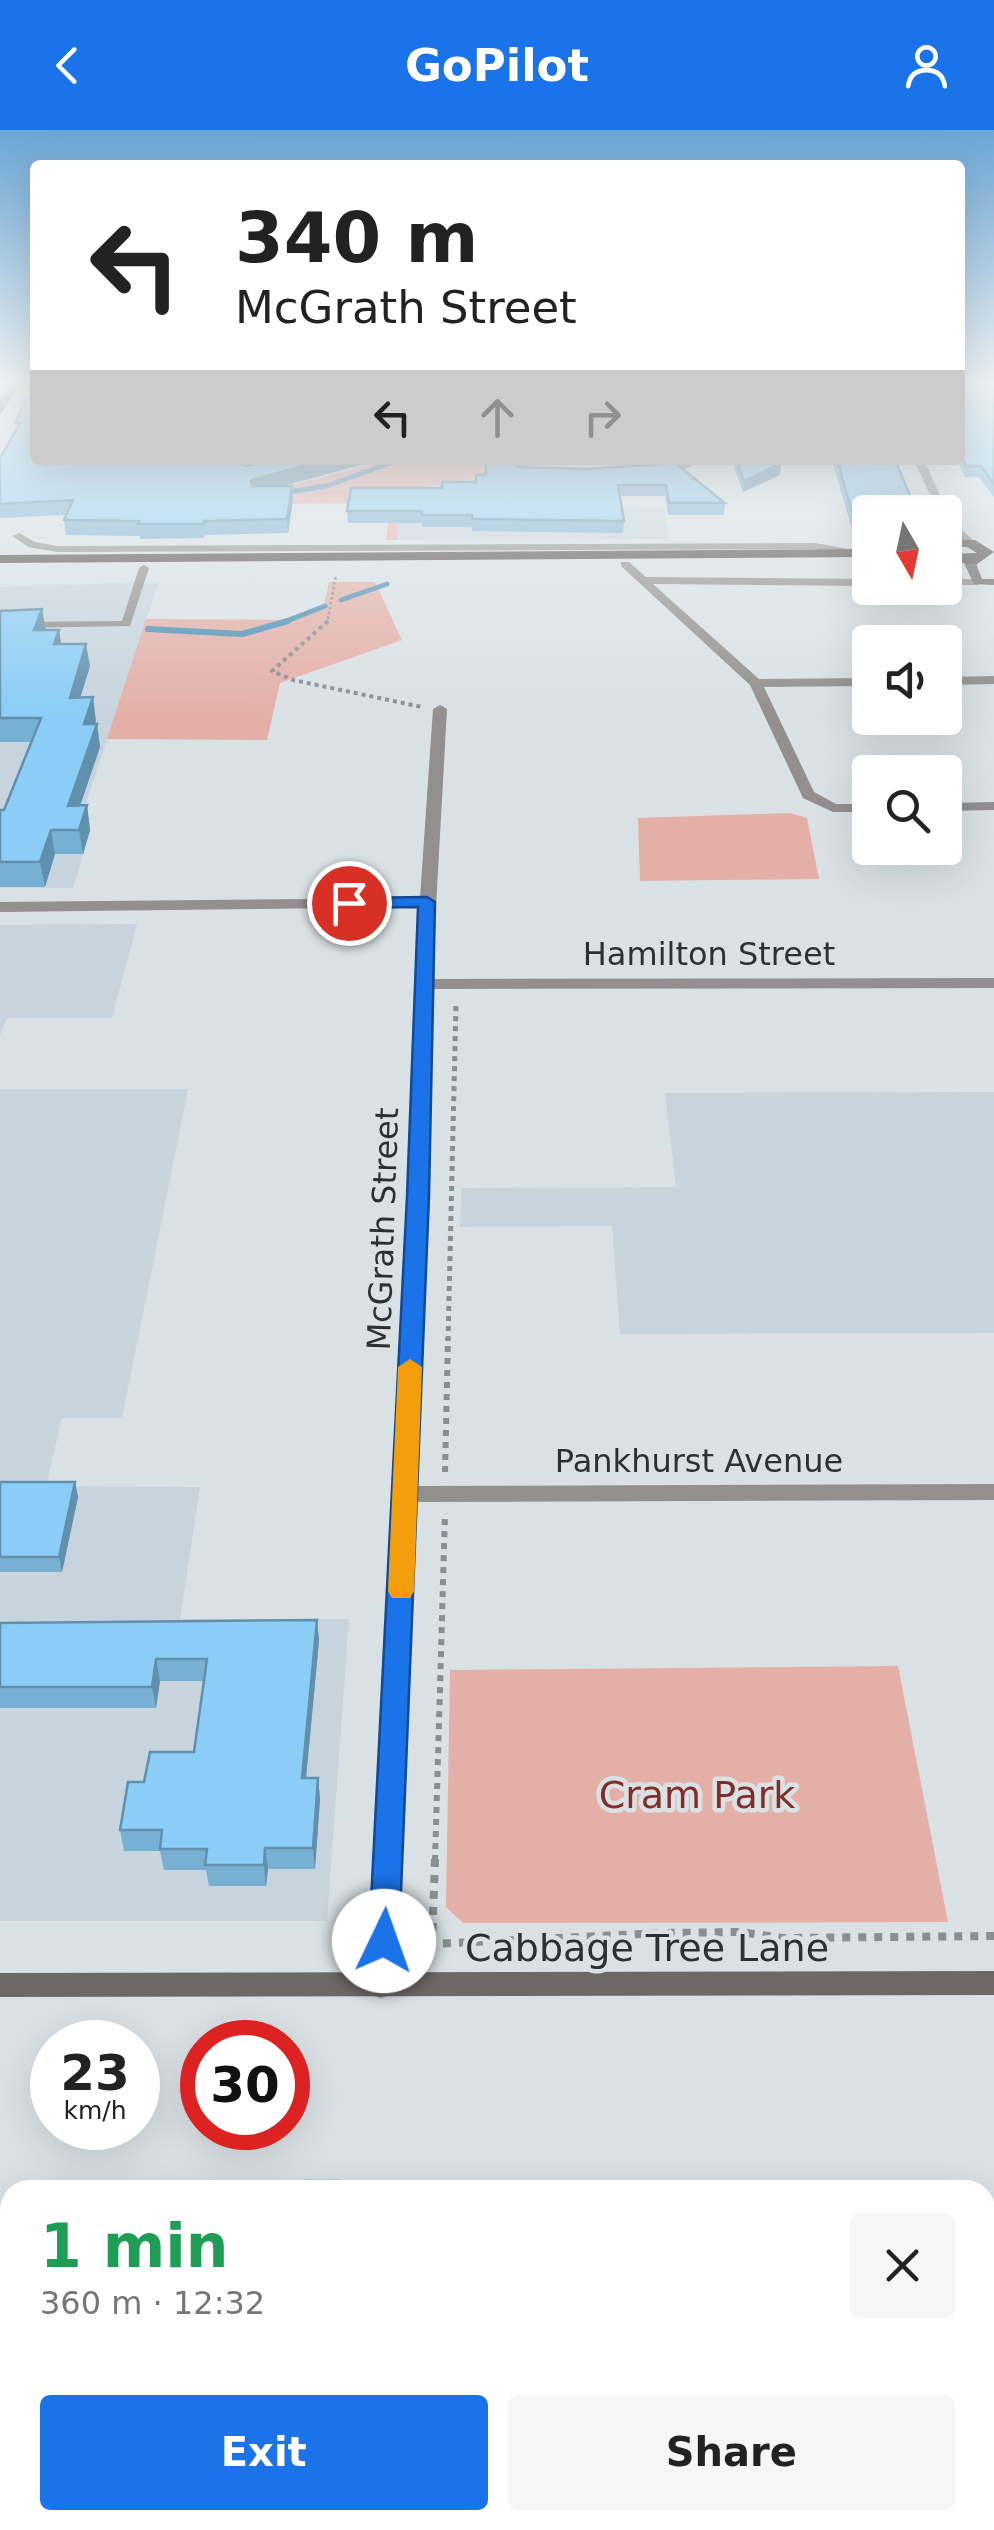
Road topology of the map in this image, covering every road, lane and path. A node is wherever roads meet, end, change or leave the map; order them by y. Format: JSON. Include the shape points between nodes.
{"nodes":[{"id":1,"x":962,"y":535,"type":"edge"},
{"id":2,"x":18,"y":536,"type":"dead end"},
{"id":3,"x":168,"y":548,"type":"junction"},
{"id":4,"x":981,"y":552,"type":"edge"},
{"id":5,"x":852,"y":553,"type":"edge"},
{"id":6,"x":852,"y":556,"type":"edge"},
{"id":7,"x":852,"y":557,"type":"edge"},
{"id":8,"x":0,"y":559,"type":"edge"},
{"id":9,"x":140,"y":564,"type":"junction"},
{"id":10,"x":625,"y":564,"type":"junction"},
{"id":11,"x":337,"y":566,"type":"junction"},
{"id":12,"x":0,"y":569,"type":"edge"},
{"id":13,"x":644,"y":580,"type":"junction"},
{"id":14,"x":962,"y":582,"type":"edge"},
{"id":15,"x":978,"y":582,"type":"junction"},
{"id":16,"x":994,"y":582,"type":"edge"},
{"id":17,"x":852,"y":583,"type":"edge"},
{"id":18,"x":0,"y":629,"type":"edge"},
{"id":19,"x":994,"y":680,"type":"edge"},
{"id":20,"x":962,"y":681,"type":"edge"},
{"id":21,"x":756,"y":682,"type":"junction"},
{"id":22,"x":852,"y":682,"type":"edge"},
{"id":23,"x":440,"y":708,"type":"joint"},
{"id":24,"x":994,"y":806,"type":"edge"},
{"id":25,"x":962,"y":807,"type":"edge"},
{"id":26,"x":852,"y":808,"type":"edge"},
{"id":27,"x":427,"y":902,"type":"junction"},
{"id":28,"x":0,"y":907,"type":"edge"},
{"id":29,"x":994,"y":983,"type":"edge"},
{"id":30,"x":425,"y":984,"type":"junction"},
{"id":31,"x":456,"y":996,"type":"dead end"},
{"id":32,"x":445,"y":1472,"type":"dead end"},
{"id":33,"x":994,"y":1492,"type":"edge"},
{"id":34,"x":404,"y":1494,"type":"junction"},
{"id":35,"x":445,"y":1510,"type":"dead end"},
{"id":36,"x":994,"y":1936,"type":"edge"},
{"id":37,"x":994,"y":1983,"type":"edge"},
{"id":38,"x":0,"y":1985,"type":"edge"},
{"id":39,"x":381,"y":1986,"type":"junction"}],
"edges":[{"from":1,"to":4,"type":"street"},
{"from":2,"to":3,"type":"street","via":[[47,549]]},
{"from":3,"to":5,"type":"street","via":[[815,546]]},
{"from":3,"to":9,"type":"street"},
{"from":4,"to":15,"type":"main road"},
{"from":6,"to":9,"type":"main road"},
{"from":7,"to":10,"type":"main road"},
{"from":8,"to":9,"type":"main road"},
{"from":9,"to":11,"type":"main road"},
{"from":9,"to":12,"type":"main road"},
{"from":9,"to":18,"type":"lane","via":[[126,624]]},
{"from":10,"to":11,"type":"main road"},
{"from":10,"to":13,"type":"street"},
{"from":11,"to":23,"type":"path","via":[[326,625],[272,671],[405,706]]},
{"from":13,"to":17,"type":"street"},
{"from":13,"to":21,"type":"street"},
{"from":14,"to":15,"type":"street"},
{"from":15,"to":16,"type":"main road"},
{"from":19,"to":20,"type":"street"},
{"from":21,"to":22,"type":"street"},
{"from":21,"to":26,"type":"street","via":[[808,795],[833,808]]},
{"from":23,"to":27,"type":"street","name":"McGrath Street"},
{"from":24,"to":25,"type":"street"},
{"from":27,"to":28,"type":"street"},
{"from":27,"to":30,"type":"street","name":"McGrath Street"},
{"from":29,"to":30,"type":"street","name":"Hamilton Street"},
{"from":30,"to":34,"type":"street","name":"McGrath Street"},
{"from":31,"to":32,"type":"path"},
{"from":33,"to":34,"type":"street","name":"Pankhurst Avenue"},
{"from":34,"to":39,"type":"street","name":"McGrath Street"},
{"from":35,"to":36,"type":"path","via":[[432,1944],[662,1933]]},
{"from":37,"to":39,"type":"main road","name":"Cabbage Tree Lane"},
{"from":38,"to":39,"type":"main road","name":"Cabbage Tree Lane"}]}
